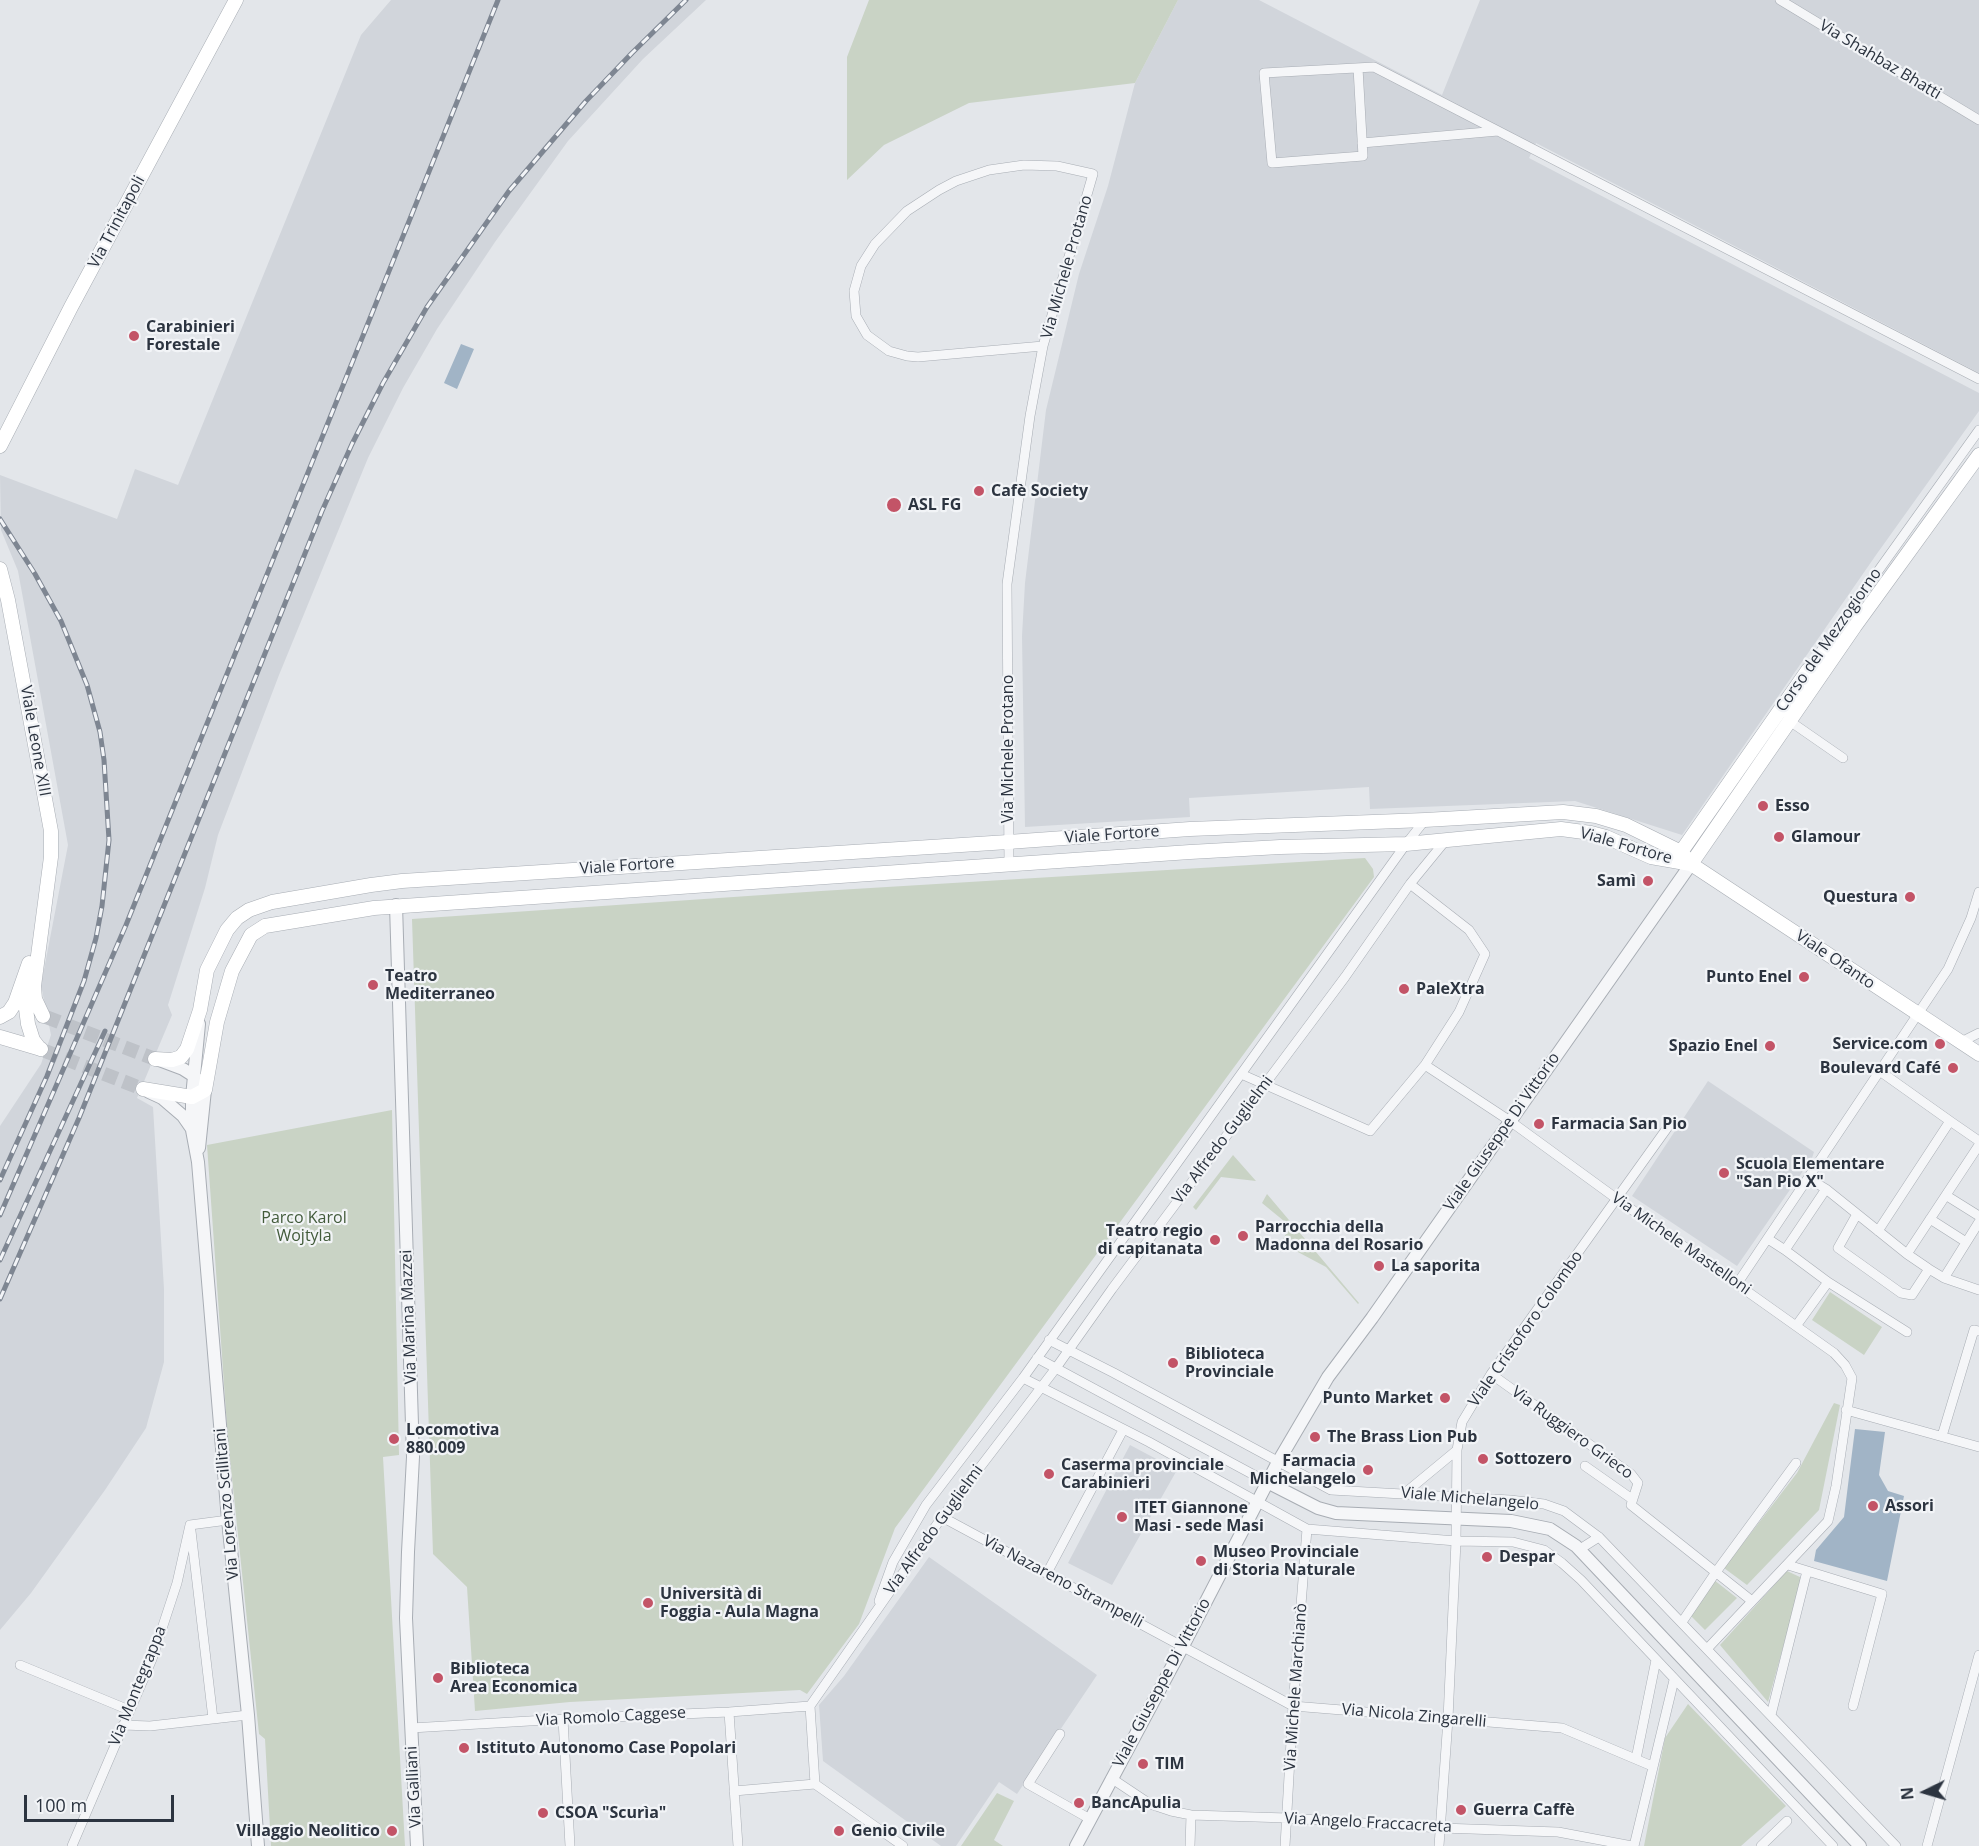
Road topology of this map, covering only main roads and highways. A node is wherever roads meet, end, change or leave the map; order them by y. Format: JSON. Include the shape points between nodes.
{"nodes":[{"id":1,"x":236,"y":0,"type":"edge"},
{"id":2,"x":0,"y":446,"type":"edge"},
{"id":3,"x":1979,"y":455,"type":"edge"},
{"id":4,"x":0,"y":569,"type":"edge"},
{"id":5,"x":2,"y":585,"type":"edge"},
{"id":6,"x":4,"y":601,"type":"edge"},
{"id":7,"x":1856,"y":626,"type":"junction"},
{"id":8,"x":1190,"y":829,"type":"junction"},
{"id":9,"x":1190,"y":852,"type":"junction"},
{"id":10,"x":1681,"y":852,"type":"junction"},
{"id":11,"x":1691,"y":864,"type":"junction"},
{"id":12,"x":402,"y":881,"type":"junction"},
{"id":13,"x":396,"y":905,"type":"junction"},
{"id":14,"x":42,"y":914,"type":"junction"},
{"id":15,"x":29,"y":963,"type":"junction"},
{"id":16,"x":26,"y":1015,"type":"junction"},
{"id":17,"x":0,"y":1018,"type":"edge"},
{"id":18,"x":0,"y":1036,"type":"edge"},
{"id":19,"x":1979,"y":1054,"type":"edge"},
{"id":20,"x":155,"y":1059,"type":"tunnel mouth"},
{"id":21,"x":142,"y":1089,"type":"tunnel mouth"}],
"edges":[{"from":1,"to":2,"type":"main road","name":"Via Trinitapoli"},
{"from":3,"to":7,"type":"main road","name":"Corso del Mezzogiorno"},
{"from":4,"to":5,"type":"main road","name":"Viale Leone XIII"},
{"from":5,"to":6,"type":"main road","name":"Viale Leone XIII"},
{"from":6,"to":14,"type":"main road","name":"Viale Leone XIII","via":[[51,831]]},
{"from":7,"to":10,"type":"main road","name":"Corso del Mezzogiorno","via":[[1808,670]]},
{"from":7,"to":11,"type":"main road","name":"Corso del Mezzogiorno"},
{"from":8,"to":9,"type":"main road"},
{"from":8,"to":10,"type":"main road","name":"Viale Fortore","via":[[1576,813],[1626,825]]},
{"from":8,"to":12,"type":"main road","name":"Viale Fortore"},
{"from":9,"to":11,"type":"main road","name":"Viale Fortore","via":[[1406,844],[1561,830],[1591,833],[1651,857]]},
{"from":9,"to":13,"type":"main road","name":"Viale Fortore"},
{"from":10,"to":11,"type":"main road","name":"Viale Fortore"},
{"from":11,"to":19,"type":"main road","name":"Viale Ofanto"},
{"from":12,"to":13,"type":"main road","via":[[402,895]]},
{"from":12,"to":20,"type":"main road","name":"Viale Fortore","via":[[272,903],[237,918],[207,970],[200,1010],[187,1049],[172,1060]]},
{"from":13,"to":21,"type":"main road","name":"Viale Fortore","via":[[283,922],[265,926],[251,935],[232,971],[217,1022],[205,1090],[192,1097]]},
{"from":14,"to":15,"type":"main road","name":"Viale Leone XIII"},
{"from":14,"to":16,"type":"main road","name":"Viale Leone XIII","via":[[34,993],[45,1017]]},
{"from":15,"to":16,"type":"main road","name":"Viale Leone XIII"},
{"from":15,"to":17,"type":"main road","name":"Viale Leone XIII","via":[[15,1003]]},
{"from":16,"to":17,"type":"main road"},
{"from":16,"to":18,"type":"main road","name":"Viale Leone XIII","via":[[33,1040],[42,1050]]}]}
